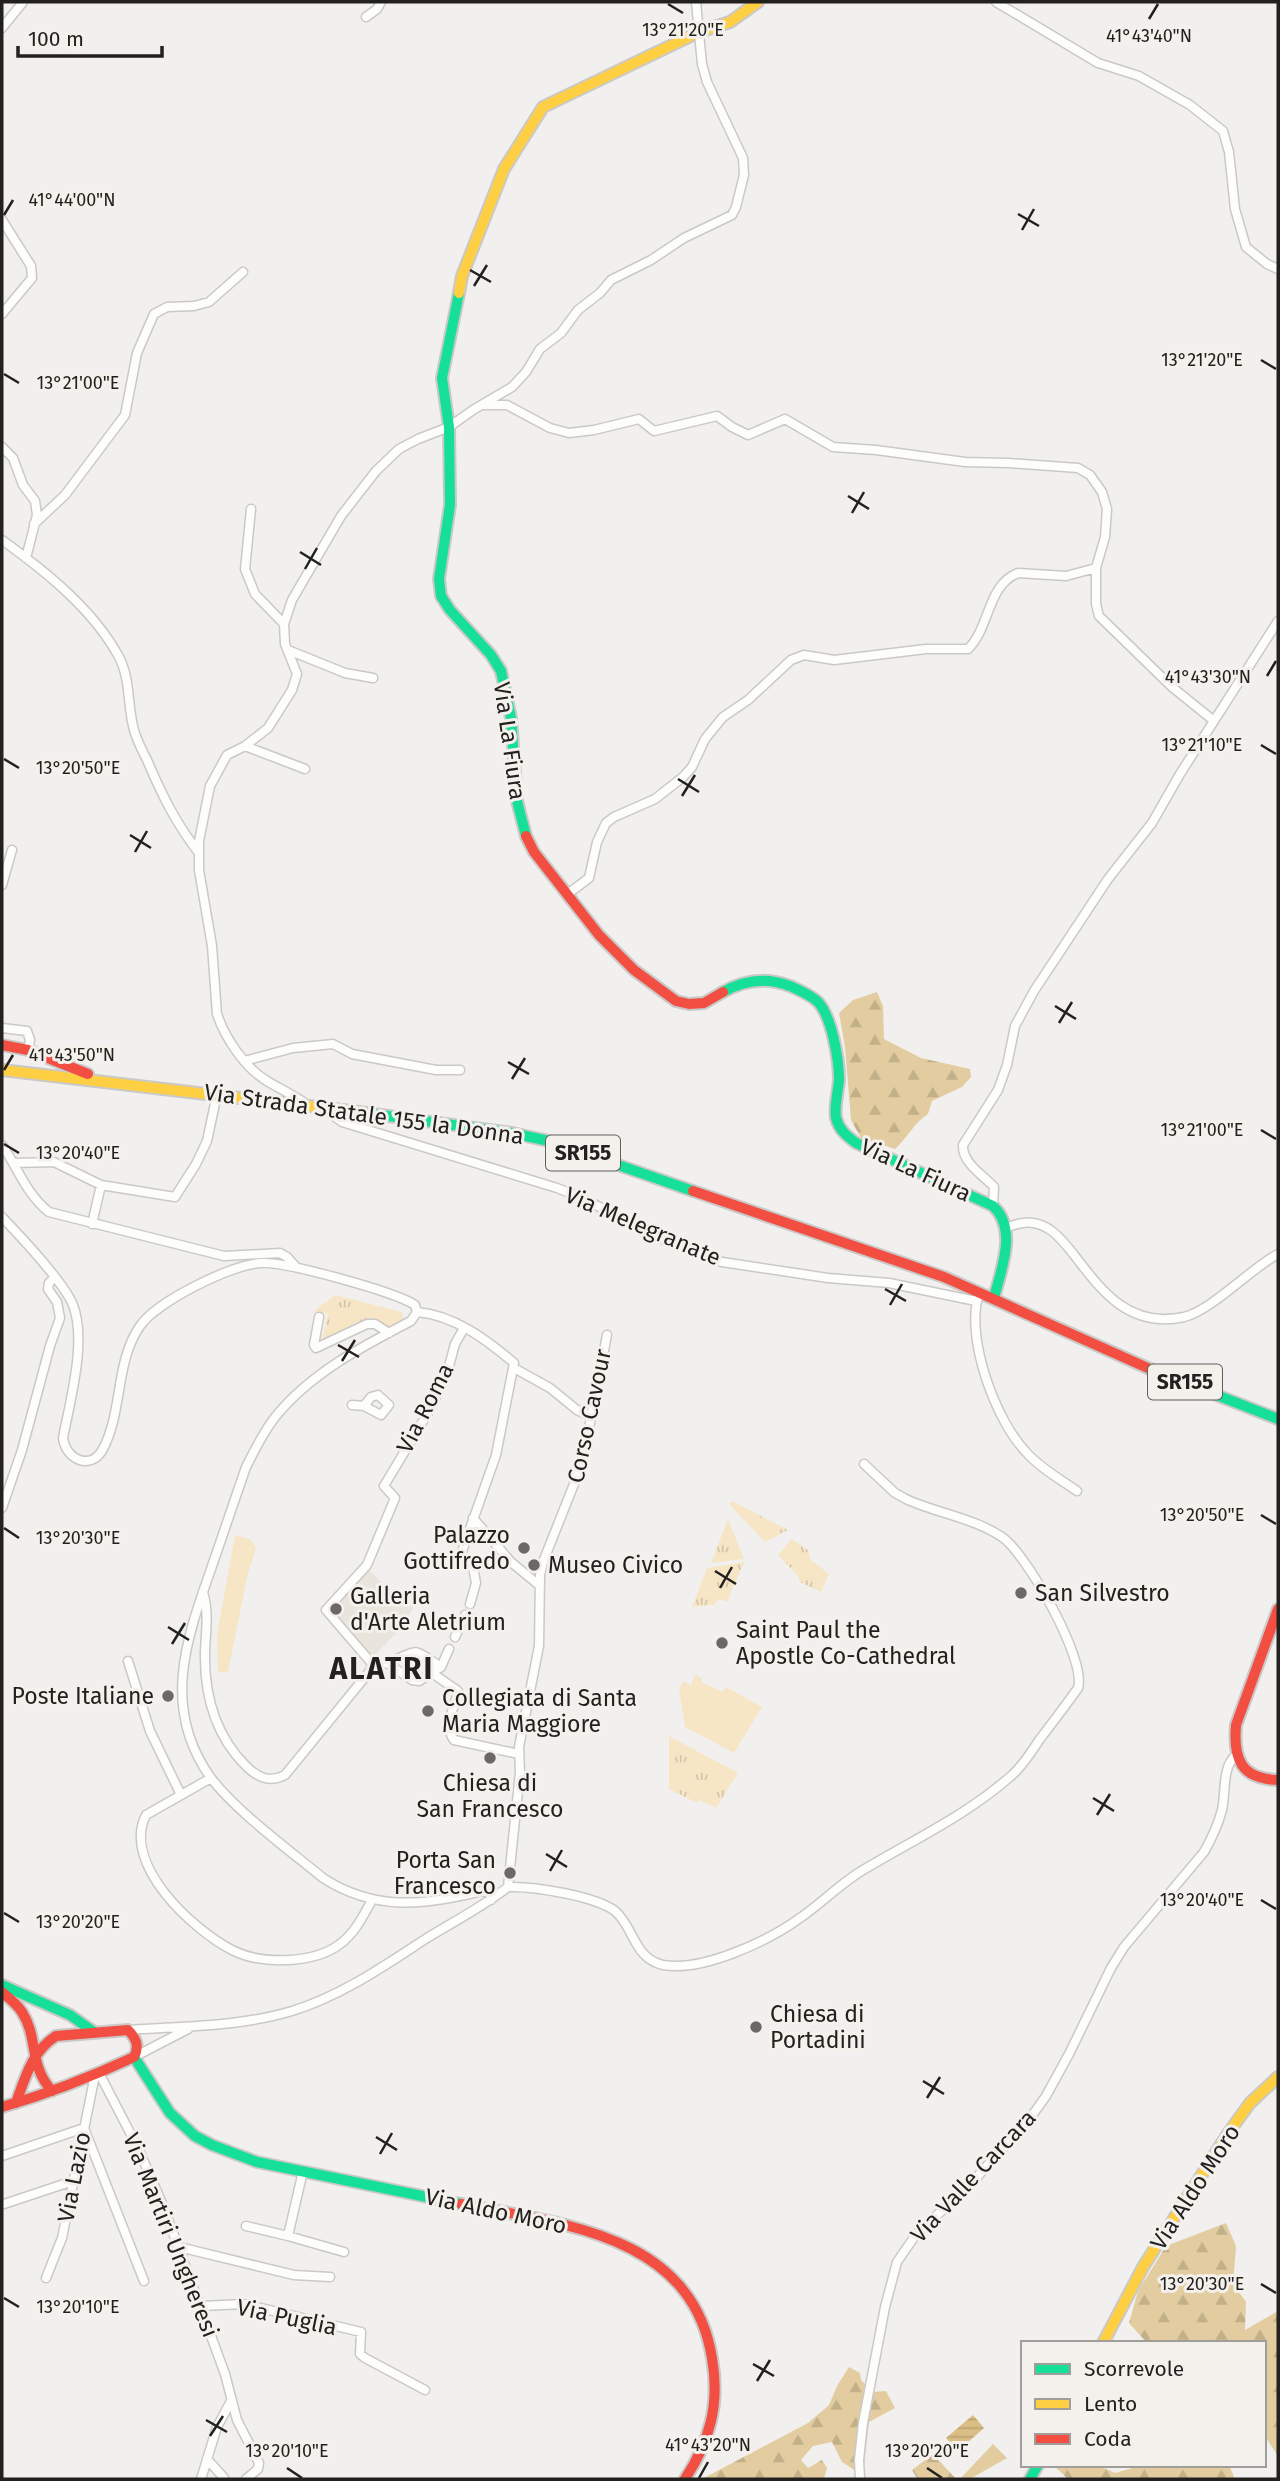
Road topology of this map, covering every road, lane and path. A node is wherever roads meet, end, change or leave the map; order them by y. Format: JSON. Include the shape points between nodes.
{"nodes":[{"id":1,"x":23,"y":2,"type":"edge"},
{"id":2,"x":381,"y":2,"type":"edge"},
{"id":3,"x":696,"y":2,"type":"edge"},
{"id":4,"x":758,"y":2,"type":"edge"},
{"id":5,"x":996,"y":2,"type":"edge"},
{"id":6,"x":366,"y":17,"type":"dead end"},
{"id":7,"x":2,"y":28,"type":"edge"},
{"id":8,"x":699,"y":32,"type":"junction"},
{"id":9,"x":2,"y":220,"type":"edge"},
{"id":10,"x":1278,"y":269,"type":"edge"},
{"id":11,"x":243,"y":272,"type":"dead end"},
{"id":12,"x":2,"y":314,"type":"edge"},
{"id":13,"x":481,"y":405,"type":"junction"},
{"id":14,"x":449,"y":428,"type":"junction"},
{"id":15,"x":2,"y":447,"type":"edge"},
{"id":16,"x":251,"y":509,"type":"dead end"},
{"id":17,"x":34,"y":524,"type":"junction"},
{"id":18,"x":2,"y":540,"type":"edge"},
{"id":19,"x":26,"y":558,"type":"junction"},
{"id":20,"x":1096,"y":568,"type":"junction"},
{"id":21,"x":1278,"y":621,"type":"edge"},
{"id":22,"x":284,"y":624,"type":"junction"},
{"id":23,"x":288,"y":650,"type":"junction"},
{"id":24,"x":373,"y":678,"type":"dead end"},
{"id":25,"x":1214,"y":721,"type":"junction"},
{"id":26,"x":245,"y":746,"type":"junction"},
{"id":27,"x":305,"y":769,"type":"dead end"},
{"id":28,"x":12,"y":849,"type":"dead end"},
{"id":29,"x":199,"y":853,"type":"junction"},
{"id":30,"x":2,"y":885,"type":"edge"},
{"id":31,"x":569,"y":893,"type":"junction"},
{"id":32,"x":2,"y":1028,"type":"edge"},
{"id":33,"x":2,"y":1045,"type":"edge"},
{"id":34,"x":29,"y":1050,"type":"junction"},
{"id":35,"x":244,"y":1061,"type":"junction"},
{"id":36,"x":2,"y":1070,"type":"edge"},
{"id":37,"x":460,"y":1070,"type":"dead end"},
{"id":38,"x":23,"y":1072,"type":"junction"},
{"id":39,"x":66,"y":1072,"type":"junction"},
{"id":40,"x":217,"y":1094,"type":"junction"},
{"id":41,"x":314,"y":1106,"type":"junction"},
{"id":42,"x":2,"y":1145,"type":"edge"},
{"id":43,"x":13,"y":1163,"type":"junction"},
{"id":44,"x":101,"y":1185,"type":"junction"},
{"id":45,"x":993,"y":1206,"type":"junction"},
{"id":46,"x":2,"y":1217,"type":"edge"},
{"id":47,"x":92,"y":1224,"type":"junction"},
{"id":48,"x":1007,"y":1227,"type":"junction"},
{"id":49,"x":1278,"y":1254,"type":"edge"},
{"id":50,"x":296,"y":1267,"type":"junction"},
{"id":51,"x":54,"y":1278,"type":"junction"},
{"id":52,"x":978,"y":1296,"type":"junction"},
{"id":53,"x":994,"y":1298,"type":"junction"},
{"id":54,"x":417,"y":1312,"type":"junction"},
{"id":55,"x":319,"y":1317,"type":"dead end"},
{"id":56,"x":464,"y":1328,"type":"junction"},
{"id":57,"x":389,"y":1333,"type":"junction"},
{"id":58,"x":607,"y":1335,"type":"dead end"},
{"id":59,"x":513,"y":1368,"type":"junction"},
{"id":60,"x":352,"y":1405,"type":"dead end"},
{"id":61,"x":364,"y":1406,"type":"dead end"},
{"id":62,"x":590,"y":1416,"type":"junction"},
{"id":63,"x":1278,"y":1419,"type":"edge"},
{"id":64,"x":864,"y":1464,"type":"dead end"},
{"id":65,"x":1077,"y":1491,"type":"dead end"},
{"id":66,"x":2,"y":1508,"type":"edge"},
{"id":67,"x":473,"y":1518,"type":"junction"},
{"id":68,"x":536,"y":1577,"type":"junction"},
{"id":69,"x":203,"y":1592,"type":"junction"},
{"id":70,"x":470,"y":1604,"type":"dead end"},
{"id":71,"x":1278,"y":1609,"type":"edge"},
{"id":72,"x":195,"y":1614,"type":"junction"},
{"id":73,"x":464,"y":1617,"type":"dead end"},
{"id":74,"x":208,"y":1618,"type":"junction"},
{"id":75,"x":455,"y":1637,"type":"dead end"},
{"id":76,"x":449,"y":1649,"type":"dead end"},
{"id":77,"x":128,"y":1661,"type":"dead end"},
{"id":78,"x":387,"y":1663,"type":"junction"},
{"id":79,"x":374,"y":1666,"type":"junction"},
{"id":80,"x":441,"y":1667,"type":"junction"},
{"id":81,"x":432,"y":1673,"type":"junction"},
{"id":82,"x":519,"y":1754,"type":"junction"},
{"id":83,"x":1235,"y":1756,"type":"junction"},
{"id":84,"x":211,"y":1778,"type":"junction"},
{"id":85,"x":1278,"y":1780,"type":"edge"},
{"id":86,"x":181,"y":1795,"type":"junction"},
{"id":87,"x":508,"y":1887,"type":"junction"},
{"id":88,"x":372,"y":1900,"type":"junction"},
{"id":89,"x":491,"y":1900,"type":"junction"},
{"id":90,"x":2,"y":1985,"type":"edge"},
{"id":91,"x":2,"y":1992,"type":"edge"},
{"id":92,"x":190,"y":2028,"type":"junction"},
{"id":93,"x":128,"y":2030,"type":"junction"},
{"id":94,"x":94,"y":2032,"type":"junction"},
{"id":95,"x":134,"y":2057,"type":"junction"},
{"id":96,"x":34,"y":2059,"type":"junction"},
{"id":97,"x":97,"y":2074,"type":"junction"},
{"id":98,"x":1278,"y":2077,"type":"edge"},
{"id":99,"x":52,"y":2091,"type":"junction"},
{"id":100,"x":16,"y":2103,"type":"junction"},
{"id":101,"x":2,"y":2107,"type":"edge"},
{"id":102,"x":84,"y":2128,"type":"junction"},
{"id":103,"x":2,"y":2156,"type":"edge"},
{"id":104,"x":303,"y":2171,"type":"junction"},
{"id":105,"x":73,"y":2181,"type":"junction"},
{"id":106,"x":4,"y":2204,"type":"dead end"},
{"id":107,"x":246,"y":2227,"type":"dead end"},
{"id":108,"x":288,"y":2236,"type":"junction"},
{"id":109,"x":180,"y":2246,"type":"junction"},
{"id":110,"x":344,"y":2252,"type":"dead end"},
{"id":111,"x":330,"y":2277,"type":"dead end"},
{"id":112,"x":46,"y":2278,"type":"dead end"},
{"id":113,"x":144,"y":2281,"type":"dead end"},
{"id":114,"x":201,"y":2306,"type":"junction"},
{"id":115,"x":1104,"y":2341,"type":"edge"},
{"id":116,"x":425,"y":2390,"type":"dead end"},
{"id":117,"x":231,"y":2402,"type":"junction"},
{"id":118,"x":208,"y":2459,"type":"junction"},
{"id":119,"x":201,"y":2479,"type":"edge"},
{"id":120,"x":223,"y":2479,"type":"edge"},
{"id":121,"x":246,"y":2479,"type":"edge"},
{"id":122,"x":685,"y":2479,"type":"edge"},
{"id":123,"x":860,"y":2479,"type":"edge"}],
"edges":[{"from":1,"to":7,"type":"street"},
{"from":2,"to":6,"type":"street"},
{"from":3,"to":8,"type":"street"},
{"from":4,"to":8,"type":"main road","name":"Via La Fiura","via":[[730,22]]},
{"from":5,"to":10,"type":"street","via":[[1098,63],[1139,76],[1190,105],[1223,131],[1234,209],[1246,247]]},
{"from":8,"to":13,"type":"street","via":[[707,82],[743,158],[737,207],[732,215],[611,280],[540,349],[512,387]]},
{"from":8,"to":14,"type":"main road","name":"Via La Fiura","via":[[543,107],[504,169],[462,276],[442,378]]},
{"from":9,"to":12,"type":"street","via":[[31,265],[32,278]]},
{"from":11,"to":17,"type":"street","via":[[209,302],[167,307],[154,314],[137,352],[125,415],[65,495]]},
{"from":13,"to":14,"type":"street"},
{"from":13,"to":20,"type":"street","via":[[507,405],[569,433],[639,419],[654,431],[717,416],[748,435],[785,419],[834,447],[965,462],[1079,468],[1096,481],[1107,509]]},
{"from":14,"to":22,"type":"street","via":[[399,449],[376,471],[326,539]]},
{"from":14,"to":31,"type":"main road","name":"Via La Fiura","via":[[450,505],[439,579],[441,596],[501,671],[511,718],[517,801],[526,835],[534,852]]},
{"from":15,"to":17,"type":"street","via":[[13,458],[35,501]]},
{"from":16,"to":22,"type":"street","via":[[245,569],[256,594]]},
{"from":17,"to":19,"type":"street"},
{"from":18,"to":19,"type":"street"},
{"from":19,"to":29,"type":"street","via":[[86,612],[119,656],[138,745],[170,812]]},
{"from":20,"to":25,"type":"street","via":[[1099,616]]},
{"from":20,"to":31,"type":"street","via":[[1066,576],[1013,575],[999,588],[968,649],[834,660],[804,655],[791,660],[723,717],[683,777],[655,799],[607,823],[597,842],[589,878]]},
{"from":21,"to":25,"type":"street"},
{"from":22,"to":23,"type":"street","name":"Via Melegranate"},
{"from":23,"to":24,"type":"street","via":[[345,673]]},
{"from":23,"to":26,"type":"street","name":"Via Melegranate","via":[[297,674],[292,690],[268,728]]},
{"from":25,"to":45,"type":"street","via":[[1152,823],[1108,879],[1034,991],[1016,1026],[998,1090],[963,1145],[967,1161],[994,1187]]},
{"from":26,"to":27,"type":"street"},
{"from":26,"to":29,"type":"street","name":"Via Melegranate","via":[[227,755],[209,786]]},
{"from":28,"to":30,"type":"street"},
{"from":29,"to":35,"type":"street","name":"Via Melegranate","via":[[217,1014]]},
{"from":31,"to":45,"type":"main road","name":"Via La Fiura","via":[[599,935],[634,970],[676,1001],[704,1003],[753,981],[779,982],[819,1003],[835,1045],[839,1077],[835,1117],[842,1132],[856,1143]]},
{"from":32,"to":34,"type":"street","via":[[27,1031]]},
{"from":33,"to":34,"type":"main road"},
{"from":34,"to":38,"type":"main road"},
{"from":34,"to":39,"type":"main road"},
{"from":35,"to":37,"type":"street","via":[[293,1048],[333,1044],[352,1054],[436,1070]]},
{"from":35,"to":41,"type":"street","name":"Via Melegranate","via":[[266,1081]]},
{"from":36,"to":38,"type":"main road"},
{"from":38,"to":39,"type":"main road"},
{"from":39,"to":40,"type":"main road","name":"Via Strada Statale 155 la Donna","number":"SR155"},
{"from":40,"to":41,"type":"main road","name":"Via Strada Statale 155 la Donna","number":"SR155"},
{"from":40,"to":44,"type":"street","via":[[207,1141],[175,1196]]},
{"from":41,"to":52,"type":"main road","name":"Via Strada Statale 155 la Donna","number":"SR155","via":[[549,1141],[944,1277]]},
{"from":41,"to":52,"type":"street","name":"Via Melegranate","via":[[342,1122],[582,1198],[708,1258],[795,1274]]},
{"from":42,"to":43,"type":"street"},
{"from":43,"to":44,"type":"street","via":[[54,1162]]},
{"from":43,"to":47,"type":"street","via":[[27,1189],[49,1212]]},
{"from":44,"to":47,"type":"street"},
{"from":45,"to":48,"type":"main road","name":"Via La Fiura","via":[[1004,1214]]},
{"from":46,"to":51,"type":"street"},
{"from":47,"to":50,"type":"street","via":[[224,1256],[280,1254]]},
{"from":48,"to":49,"type":"street","via":[[1033,1222],[1047,1228],[1061,1238],[1103,1292],[1148,1318],[1198,1312]]},
{"from":48,"to":53,"type":"main road"},
{"from":50,"to":51,"type":"street","via":[[263,1262],[234,1268],[148,1316],[128,1351],[102,1452],[88,1461],[70,1456],[63,1438],[78,1339],[73,1306]]},
{"from":50,"to":54,"type":"street","via":[[411,1302]]},
{"from":51,"to":66,"type":"street","via":[[48,1289],[60,1318]]},
{"from":52,"to":53,"type":"main road","name":"Via Strada Statale 155 la Donna","number":"SR155"},
{"from":52,"to":65,"type":"street","via":[[976,1323],[983,1368],[1001,1417],[1033,1460]]},
{"from":53,"to":63,"type":"main road","name":"Via Strada Statale 155 la Donna","number":"SR155","via":[[1123,1359]]},
{"from":54,"to":56,"type":"street","via":[[435,1314]]},
{"from":54,"to":57,"type":"street","via":[[411,1321]]},
{"from":55,"to":57,"type":"street","via":[[316,1348],[367,1324]]},
{"from":56,"to":59,"type":"street","via":[[503,1354],[514,1363]]},
{"from":56,"to":79,"type":"street","name":"Via Roma","via":[[429,1411],[384,1486],[395,1498],[367,1565],[326,1611]]},
{"from":57,"to":69,"type":"street","via":[[329,1368],[275,1416],[246,1467]]},
{"from":58,"to":62,"type":"street","name":"Corso Cavour"},
{"from":59,"to":62,"type":"street"},
{"from":59,"to":67,"type":"street","via":[[496,1455]]},
{"from":60,"to":61,"type":"street"},
{"from":62,"to":68,"type":"street","name":"Corso Cavour","via":[[582,1464]]},
{"from":64,"to":87,"type":"street","via":[[895,1493],[986,1528],[1012,1545],[1059,1621],[1077,1665],[1078,1688],[1012,1775],[960,1813],[860,1871],[799,1919],[709,1962],[661,1965],[644,1955],[613,1910],[589,1899]]},
{"from":67,"to":68,"type":"street","via":[[511,1562]]},
{"from":67,"to":70,"type":"street","via":[[459,1560],[473,1567],[476,1575]]},
{"from":68,"to":82,"type":"street","name":"Corso Cavour","via":[[540,1586],[539,1646]]},
{"from":69,"to":72,"type":"street"},
{"from":69,"to":74,"type":"street"},
{"from":71,"to":83,"type":"main road","via":[[1236,1725]]},
{"from":72,"to":74,"type":"street","via":[[203,1612]]},
{"from":72,"to":84,"type":"street","via":[[183,1661],[181,1699],[190,1737]]},
{"from":73,"to":75,"type":"street"},
{"from":74,"to":79,"type":"street","via":[[205,1652],[210,1704],[229,1745],[251,1772],[265,1779],[285,1775]]},
{"from":76,"to":80,"type":"street"},
{"from":77,"to":86,"type":"street","via":[[150,1731]]},
{"from":78,"to":79,"type":"street"},
{"from":78,"to":80,"type":"street","via":[[416,1651]]},
{"from":78,"to":81,"type":"street","via":[[416,1682]]},
{"from":80,"to":81,"type":"street"},
{"from":81,"to":82,"type":"street","via":[[457,1691],[449,1726],[453,1740]]},
{"from":82,"to":87,"type":"street","name":"Corso Cavour"},
{"from":83,"to":85,"type":"main road","via":[[1254,1775]]},
{"from":83,"to":123,"type":"street","name":"Via Valle Carcara","via":[[1228,1763],[1222,1808],[1204,1852],[1124,1947],[1046,2096],[967,2188],[917,2233],[897,2262],[863,2423]]},
{"from":84,"to":86,"type":"street"},
{"from":84,"to":88,"type":"street","via":[[323,1878]]},
{"from":86,"to":88,"type":"street","via":[[146,1815],[140,1832],[142,1849],[168,1899],[232,1950],[283,1959],[315,1957],[351,1934]]},
{"from":87,"to":89,"type":"street"},
{"from":88,"to":89,"type":"street","via":[[415,1902],[482,1891],[490,1893]]},
{"from":89,"to":92,"type":"street","via":[[318,2002],[289,2012]]},
{"from":90,"to":94,"type":"main road","via":[[70,2015]]},
{"from":91,"to":96,"type":"main road","via":[[24,2015]]},
{"from":92,"to":93,"type":"street"},
{"from":92,"to":95,"type":"street"},
{"from":93,"to":94,"type":"main road"},
{"from":93,"to":95,"type":"main road","name":"Via Aldo Moro","via":[[138,2045]]},
{"from":94,"to":96,"type":"main road","via":[[56,2036]]},
{"from":95,"to":97,"type":"main road"},
{"from":95,"to":104,"type":"main road","name":"Via Aldo Moro","via":[[171,2116],[197,2138],[232,2155]]},
{"from":96,"to":99,"type":"main road","via":[[39,2076]]},
{"from":96,"to":100,"type":"main road"},
{"from":97,"to":99,"type":"main road"},
{"from":97,"to":102,"type":"street","name":"Via Lazio"},
{"from":97,"to":109,"type":"street","name":"Via Martiri Ungheresi","via":[[138,2148]]},
{"from":98,"to":115,"type":"main road","name":"Via Aldo Moro","via":[[1250,2103],[1229,2132],[1143,2267]]},
{"from":99,"to":100,"type":"main road"},
{"from":100,"to":101,"type":"main road"},
{"from":102,"to":103,"type":"street"},
{"from":102,"to":105,"type":"street","name":"Via Lazio"},
{"from":102,"to":113,"type":"street"},
{"from":104,"to":108,"type":"street"},
{"from":104,"to":122,"type":"main road","name":"Via Aldo Moro","via":[[576,2227],[634,2248],[661,2266],[694,2301],[713,2353],[713,2423],[699,2459]]},
{"from":105,"to":106,"type":"street"},
{"from":105,"to":112,"type":"street","name":"Via Lazio","via":[[59,2252]]},
{"from":107,"to":108,"type":"street"},
{"from":108,"to":110,"type":"street"},
{"from":109,"to":111,"type":"street","via":[[294,2274]]},
{"from":109,"to":114,"type":"street","name":"Via Martiri Ungheresi"},
{"from":114,"to":116,"type":"street","name":"Via Puglia","via":[[244,2304],[361,2332],[360,2354]]},
{"from":114,"to":117,"type":"street","name":"Via Martiri Ungheresi"},
{"from":117,"to":118,"type":"street","via":[[221,2416]]},
{"from":117,"to":121,"type":"street","name":"Via Martiri Ungheresi","via":[[259,2463]]},
{"from":118,"to":119,"type":"street"},
{"from":118,"to":120,"type":"street"}]}
